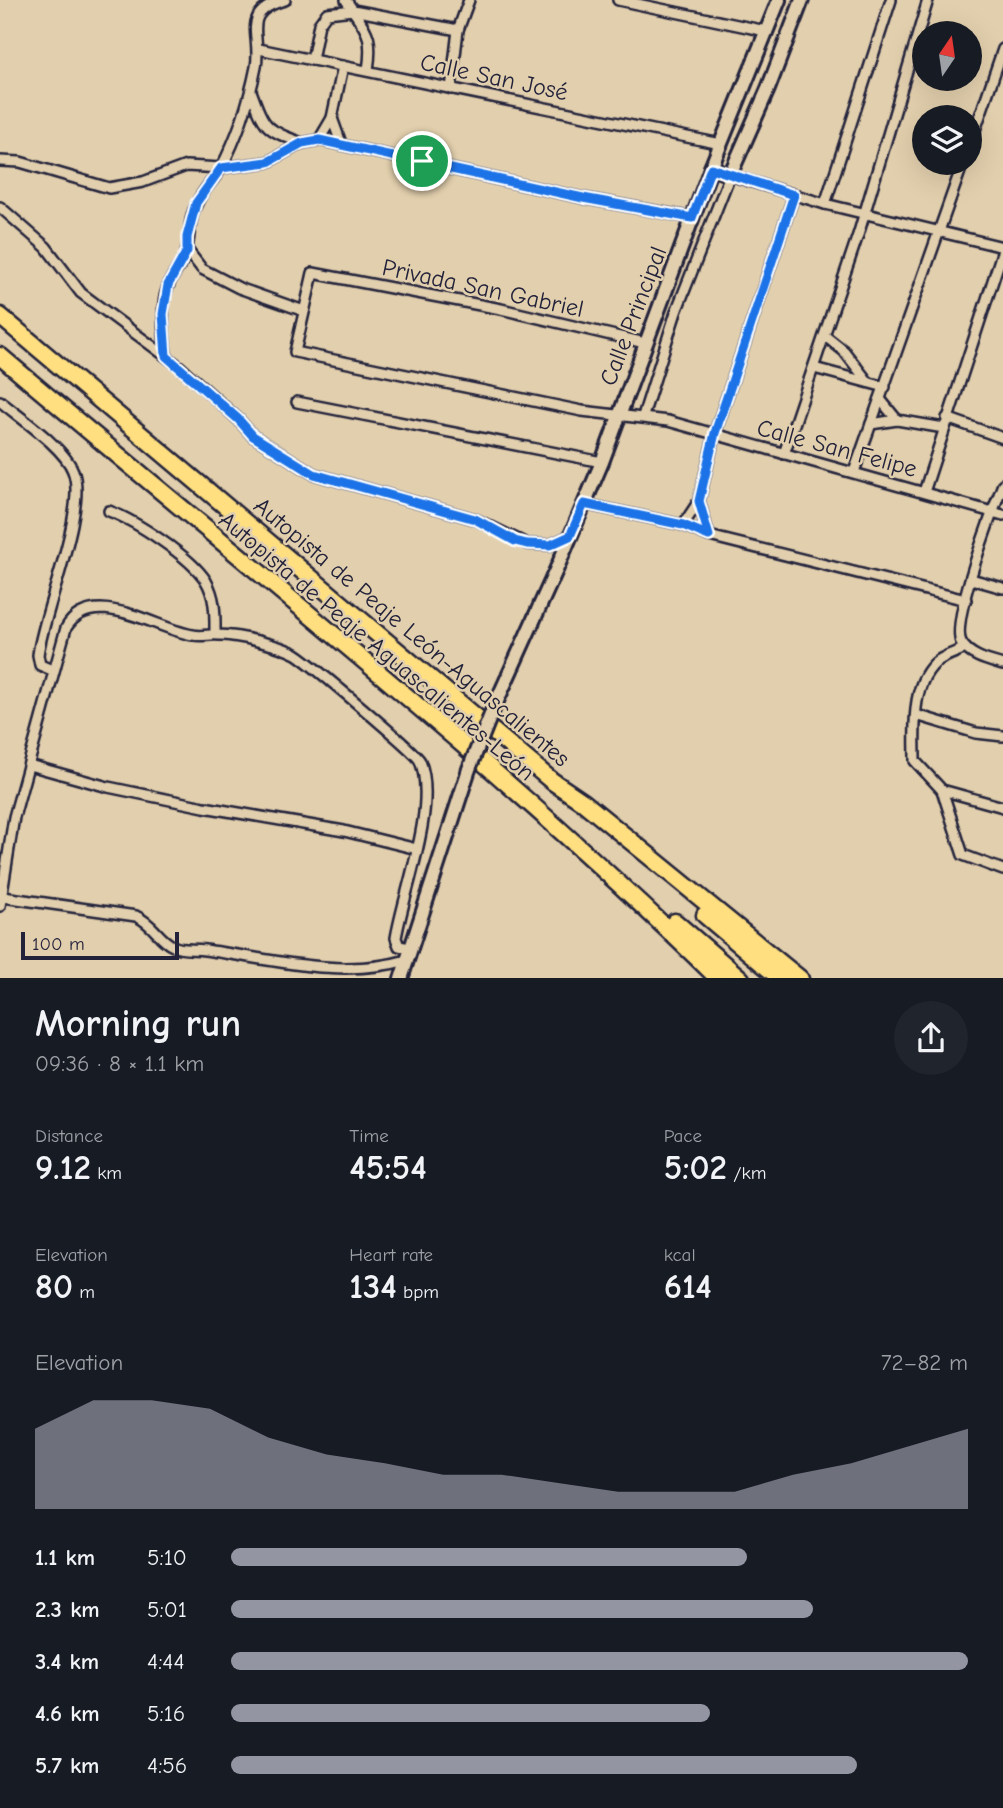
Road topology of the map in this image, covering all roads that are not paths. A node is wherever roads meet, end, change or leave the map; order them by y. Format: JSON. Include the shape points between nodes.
{"nodes":[{"id":1,"x":285,"y":0,"type":"edge"},
{"id":2,"x":345,"y":0,"type":"edge"},
{"id":3,"x":469,"y":0,"type":"edge"},
{"id":4,"x":618,"y":0,"type":"edge"},
{"id":5,"x":779,"y":0,"type":"edge"},
{"id":6,"x":802,"y":0,"type":"edge"},
{"id":7,"x":891,"y":0,"type":"edge"},
{"id":8,"x":928,"y":0,"type":"edge"},
{"id":9,"x":353,"y":10,"type":"junction"},
{"id":10,"x":457,"y":30,"type":"junction"},
{"id":11,"x":766,"y":31,"type":"junction"},
{"id":12,"x":259,"y":49,"type":"junction"},
{"id":13,"x":1003,"y":49,"type":"edge"},
{"id":14,"x":312,"y":60,"type":"junction"},
{"id":15,"x":343,"y":66,"type":"junction"},
{"id":16,"x":368,"y":70,"type":"junction"},
{"id":17,"x":451,"y":89,"type":"junction"},
{"id":18,"x":251,"y":91,"type":"junction"},
{"id":19,"x":982,"y":110,"type":"edge"},
{"id":20,"x":332,"y":118,"type":"junction"},
{"id":21,"x":319,"y":140,"type":"junction"},
{"id":22,"x":302,"y":143,"type":"junction"},
{"id":23,"x":341,"y":143,"type":"junction"},
{"id":24,"x":721,"y":144,"type":"junction"},
{"id":25,"x":0,"y":161,"type":"edge"},
{"id":26,"x":221,"y":168,"type":"junction"},
{"id":27,"x":711,"y":168,"type":"junction"},
{"id":28,"x":730,"y":175,"type":"junction"},
{"id":29,"x":959,"y":175,"type":"edge"},
{"id":30,"x":794,"y":195,"type":"junction"},
{"id":31,"x":825,"y":204,"type":"junction"},
{"id":32,"x":0,"y":207,"type":"edge"},
{"id":33,"x":865,"y":213,"type":"junction"},
{"id":34,"x":692,"y":218,"type":"junction"},
{"id":35,"x":939,"y":233,"type":"junction"},
{"id":36,"x":1003,"y":249,"type":"edge"},
{"id":37,"x":187,"y":251,"type":"junction"},
{"id":38,"x":304,"y":311,"type":"junction"},
{"id":39,"x":0,"y":316,"type":"edge"},
{"id":40,"x":825,"y":336,"type":"junction"},
{"id":41,"x":645,"y":344,"type":"junction"},
{"id":42,"x":0,"y":356,"type":"edge"},
{"id":43,"x":166,"y":356,"type":"junction"},
{"id":44,"x":814,"y":368,"type":"junction"},
{"id":45,"x":868,"y":382,"type":"junction"},
{"id":46,"x":885,"y":387,"type":"junction"},
{"id":47,"x":880,"y":399,"type":"junction"},
{"id":48,"x":0,"y":401,"type":"edge"},
{"id":49,"x":297,"y":402,"type":"dead end"},
{"id":50,"x":618,"y":416,"type":"junction"},
{"id":51,"x":643,"y":416,"type":"junction"},
{"id":52,"x":947,"y":418,"type":"junction"},
{"id":53,"x":897,"y":420,"type":"junction"},
{"id":54,"x":871,"y":424,"type":"junction"},
{"id":55,"x":944,"y":428,"type":"junction"},
{"id":56,"x":715,"y":433,"type":"junction"},
{"id":57,"x":1003,"y":438,"type":"edge"},
{"id":58,"x":784,"y":454,"type":"junction"},
{"id":59,"x":602,"y":462,"type":"junction"},
{"id":60,"x":853,"y":472,"type":"junction"},
{"id":61,"x":1003,"y":484,"type":"edge"},
{"id":62,"x":923,"y":492,"type":"junction"},
{"id":63,"x":699,"y":501,"type":"junction"},
{"id":64,"x":584,"y":504,"type":"junction"},
{"id":65,"x":109,"y":510,"type":"dead end"},
{"id":66,"x":992,"y":512,"type":"junction"},
{"id":67,"x":1003,"y":515,"type":"edge"},
{"id":68,"x":683,"y":525,"type":"junction"},
{"id":69,"x":572,"y":533,"type":"junction"},
{"id":70,"x":709,"y":536,"type":"junction"},
{"id":71,"x":971,"y":579,"type":"junction"},
{"id":72,"x":1003,"y":588,"type":"edge"},
{"id":73,"x":966,"y":600,"type":"junction"},
{"id":74,"x":215,"y":634,"type":"junction"},
{"id":75,"x":965,"y":648,"type":"junction"},
{"id":76,"x":1003,"y":665,"type":"edge"},
{"id":77,"x":52,"y":670,"type":"junction"},
{"id":78,"x":916,"y":715,"type":"junction"},
{"id":79,"x":1003,"y":736,"type":"edge"},
{"id":80,"x":29,"y":765,"type":"junction"},
{"id":81,"x":552,"y":780,"type":"junction"},
{"id":82,"x":942,"y":790,"type":"junction"},
{"id":83,"x":1003,"y":807,"type":"edge"},
{"id":84,"x":547,"y":820,"type":"junction"},
{"id":85,"x":417,"y":849,"type":"junction"},
{"id":86,"x":1003,"y":870,"type":"edge"},
{"id":87,"x":1,"y":901,"type":"edge"},
{"id":88,"x":408,"y":954,"type":"junction"},
{"id":89,"x":401,"y":978,"type":"edge"},
{"id":90,"x":719,"y":978,"type":"edge"},
{"id":91,"x":741,"y":978,"type":"edge"},
{"id":92,"x":781,"y":978,"type":"edge"},
{"id":93,"x":800,"y":978,"type":"edge"}],
"edges":[{"from":1,"to":12,"type":"street","via":[[257,15],[254,33]]},
{"from":2,"to":9,"type":"street"},
{"from":3,"to":10,"type":"street"},
{"from":4,"to":11,"type":"street"},
{"from":5,"to":11,"type":"street","name":"Calle Principal"},
{"from":6,"to":28,"type":"street"},
{"from":7,"to":31,"type":"street"},
{"from":8,"to":33,"type":"street"},
{"from":9,"to":10,"type":"street"},
{"from":9,"to":14,"type":"street","via":[[327,13],[319,24]]},
{"from":9,"to":16,"type":"street","via":[[372,45]]},
{"from":10,"to":17,"type":"street"},
{"from":11,"to":24,"type":"street","name":"Calle Principal"},
{"from":12,"to":14,"type":"street","name":"Calle San José"},
{"from":12,"to":18,"type":"street"},
{"from":13,"to":19,"type":"street"},
{"from":14,"to":15,"type":"street","name":"Calle San José"},
{"from":15,"to":16,"type":"street","name":"Calle San José"},
{"from":15,"to":20,"type":"street"},
{"from":16,"to":17,"type":"street","name":"Calle San José"},
{"from":17,"to":24,"type":"street","name":"Calle San José"},
{"from":18,"to":22,"type":"street","via":[[262,121],[271,131]]},
{"from":18,"to":26,"type":"street"},
{"from":20,"to":21,"type":"street"},
{"from":20,"to":23,"type":"street"},
{"from":21,"to":22,"type":"street"},
{"from":21,"to":23,"type":"street"},
{"from":22,"to":26,"type":"street","via":[[268,162]]},
{"from":23,"to":34,"type":"street"},
{"from":24,"to":27,"type":"street","name":"Calle Principal"},
{"from":25,"to":26,"type":"street","via":[[20,162],[109,188],[143,182],[186,166]]},
{"from":26,"to":37,"type":"street","via":[[196,203]]},
{"from":27,"to":28,"type":"street"},
{"from":27,"to":34,"type":"street","name":"Calle Principal"},
{"from":28,"to":30,"type":"street"},
{"from":28,"to":51,"type":"street","via":[[676,312]]},
{"from":29,"to":35,"type":"street"},
{"from":30,"to":31,"type":"street"},
{"from":30,"to":56,"type":"street"},
{"from":31,"to":33,"type":"street"},
{"from":32,"to":43,"type":"street","via":[[46,247],[81,293]]},
{"from":33,"to":35,"type":"street"},
{"from":33,"to":40,"type":"street"},
{"from":34,"to":41,"type":"street","name":"Calle Principal"},
{"from":35,"to":36,"type":"street"},
{"from":35,"to":46,"type":"street"},
{"from":36,"to":52,"type":"street"},
{"from":37,"to":38,"type":"street","via":[[202,269],[239,288]]},
{"from":37,"to":43,"type":"street","via":[[168,285],[163,314]]},
{"from":38,"to":41,"type":"street","name":"Privada San Gabriel","via":[[313,273],[501,309]]},
{"from":38,"to":50,"type":"street","name":"Calle San Felipe","via":[[295,352]]},
{"from":39,"to":81,"type":"highway","name":"Autopista de Peaje León-Aguascalientes"},
{"from":40,"to":44,"type":"street"},
{"from":40,"to":45,"type":"street","via":[[844,351]]},
{"from":41,"to":50,"type":"street","name":"Calle Principal"},
{"from":42,"to":84,"type":"highway","name":"Autopista de Peaje Aguascalientes-León"},
{"from":43,"to":69,"type":"street","via":[[253,436],[314,474],[475,519],[527,544],[550,545]]},
{"from":44,"to":45,"type":"street"},
{"from":44,"to":58,"type":"street"},
{"from":45,"to":46,"type":"street"},
{"from":46,"to":47,"type":"street"},
{"from":47,"to":53,"type":"street"},
{"from":47,"to":54,"type":"street"},
{"from":48,"to":77,"type":"street","via":[[63,456],[76,484],[73,516],[38,648],[38,662]]},
{"from":49,"to":59,"type":"street"},
{"from":50,"to":51,"type":"street","name":"Calle San Felipe"},
{"from":50,"to":59,"type":"street","name":"Calle Principal"},
{"from":51,"to":56,"type":"street","name":"Calle San Felipe"},
{"from":52,"to":55,"type":"street"},
{"from":52,"to":57,"type":"street"},
{"from":53,"to":54,"type":"street"},
{"from":53,"to":55,"type":"street"},
{"from":54,"to":60,"type":"street"},
{"from":55,"to":62,"type":"street"},
{"from":56,"to":58,"type":"street","name":"Calle San Felipe"},
{"from":56,"to":63,"type":"street"},
{"from":58,"to":60,"type":"street","name":"Calle San Felipe"},
{"from":59,"to":64,"type":"street","name":"Calle Principal"},
{"from":60,"to":62,"type":"street","name":"Calle San Felipe"},
{"from":61,"to":66,"type":"street"},
{"from":62,"to":66,"type":"street","name":"Calle San Felipe"},
{"from":63,"to":68,"type":"street"},
{"from":63,"to":70,"type":"street"},
{"from":64,"to":68,"type":"street"},
{"from":64,"to":69,"type":"street","name":"Calle Principal"},
{"from":65,"to":74,"type":"street","via":[[165,542],[206,580],[215,605]]},
{"from":66,"to":67,"type":"street","name":"Calle San Felipe"},
{"from":66,"to":71,"type":"street"},
{"from":68,"to":70,"type":"street"},
{"from":69,"to":88,"type":"street","name":"Calle Principal","bridge":true,"via":[[469,769]]},
{"from":70,"to":73,"type":"street"},
{"from":71,"to":72,"type":"street"},
{"from":71,"to":73,"type":"street"},
{"from":73,"to":75,"type":"street","via":[[959,628]]},
{"from":74,"to":77,"type":"street","via":[[189,635],[131,614],[92,611],[70,620]]},
{"from":74,"to":85,"type":"street","via":[[295,654],[407,745],[419,758],[425,785]]},
{"from":75,"to":76,"type":"street"},
{"from":75,"to":78,"type":"street","via":[[938,661],[924,681]]},
{"from":77,"to":80,"type":"street"},
{"from":78,"to":79,"type":"street"},
{"from":78,"to":82,"type":"street","via":[[915,761]]},
{"from":80,"to":85,"type":"street","via":[[108,787]]},
{"from":80,"to":87,"type":"street","via":[[8,843]]},
{"from":81,"to":92,"type":"highway"},
{"from":81,"to":93,"type":"highway","name":"Autopista de Peaje León-Aguascalientes"},
{"from":82,"to":83,"type":"street"},
{"from":82,"to":86,"type":"street","via":[[963,855]]},
{"from":84,"to":90,"type":"highway","name":"Autopista de Peaje Aguascalientes-León"},
{"from":84,"to":91,"type":"highway"},
{"from":85,"to":88,"type":"street","via":[[396,938]]},
{"from":87,"to":88,"type":"street","via":[[136,916],[180,949],[309,967],[363,970]]},
{"from":88,"to":89,"type":"street","name":"Calle Principal"}]}
